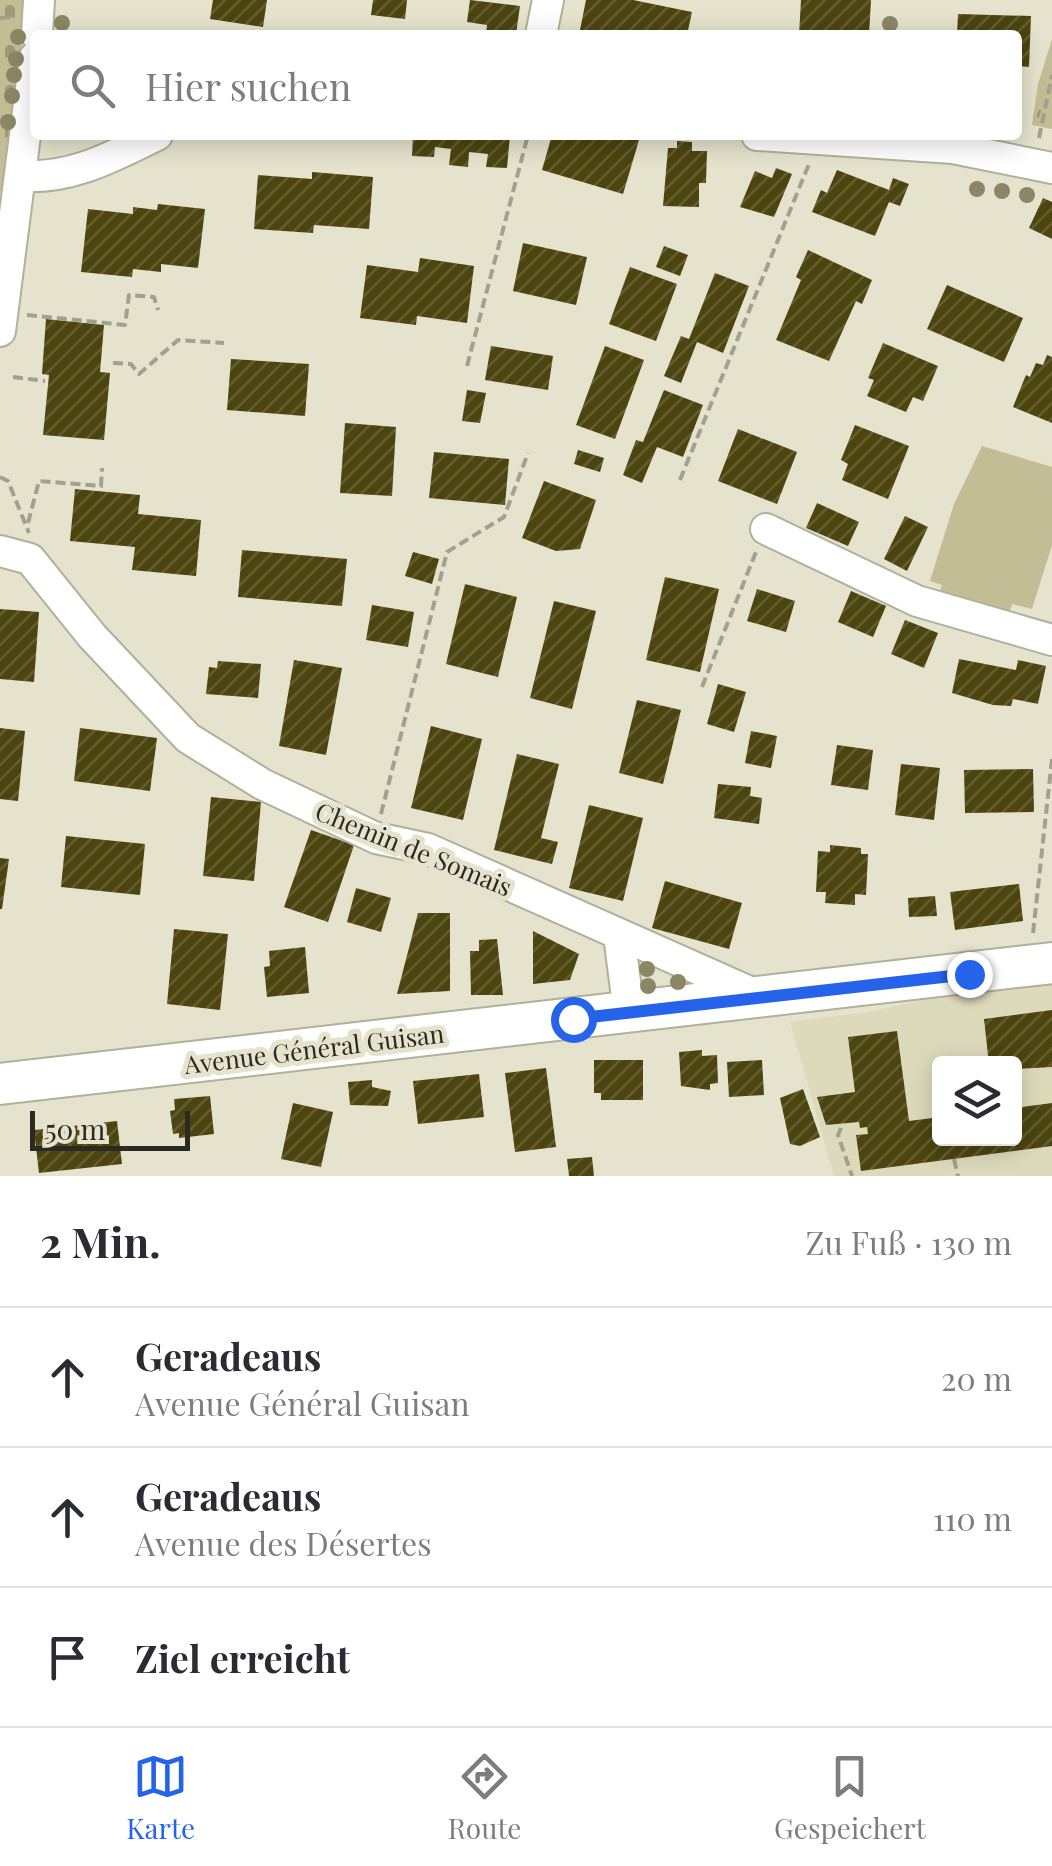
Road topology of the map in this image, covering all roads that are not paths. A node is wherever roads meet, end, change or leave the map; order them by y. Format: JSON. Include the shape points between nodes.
{"nodes":[{"id":1,"x":548,"y":0,"type":"edge"},
{"id":2,"x":542,"y":30,"type":"edge"},
{"id":3,"x":30,"y":106,"type":"edge"},
{"id":4,"x":147,"y":140,"type":"edge"},
{"id":5,"x":808,"y":140,"type":"edge"},
{"id":6,"x":1044,"y":160,"type":"edge"},
{"id":7,"x":23,"y":176,"type":"junction"},
{"id":8,"x":8,"y":224,"type":"edge"},
{"id":9,"x":11,"y":323,"type":"edge"},
{"id":10,"x":766,"y":529,"type":"road end"},
{"id":11,"x":0,"y":551,"type":"edge"},
{"id":12,"x":1052,"y":640,"type":"edge"},
{"id":13,"x":619,"y":935,"type":"junction"},
{"id":14,"x":1044,"y":948,"type":"edge"},
{"id":15,"x":761,"y":997,"type":"junction"},
{"id":16,"x":629,"y":1013,"type":"junction"},
{"id":17,"x":0,"y":1084,"type":"edge"}],
"edges":[{"from":1,"to":2,"type":"street"},
{"from":3,"to":7,"type":"street"},
{"from":4,"to":7,"type":"street","via":[[66,174]]},
{"from":5,"to":6,"type":"street"},
{"from":7,"to":8,"type":"street"},
{"from":8,"to":9,"type":"street"},
{"from":10,"to":12,"type":"street","via":[[917,601]]},
{"from":11,"to":13,"type":"street","name":"Chemin de Somais","via":[[30,559],[188,738],[262,784],[376,838],[428,850]]},
{"from":13,"to":15,"type":"street","name":"Chemin de Somais"},
{"from":13,"to":16,"type":"street"},
{"from":14,"to":15,"type":"main road","name":"Avenue Général Guisan"},
{"from":15,"to":16,"type":"main road","name":"Avenue Général Guisan"},
{"from":16,"to":17,"type":"main road","name":"Avenue Général Guisan"}]}
